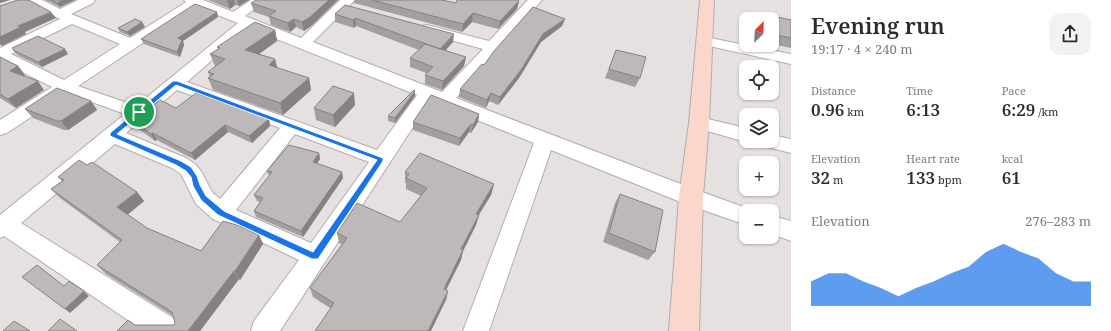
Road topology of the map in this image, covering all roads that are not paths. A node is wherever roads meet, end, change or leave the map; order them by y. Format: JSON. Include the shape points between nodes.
{"nodes":[{"id":1,"x":88,"y":0,"type":"edge"},
{"id":2,"x":260,"y":0,"type":"edge"},
{"id":3,"x":707,"y":0,"type":"edge"},
{"id":4,"x":26,"y":1,"type":"edge"},
{"id":5,"x":194,"y":1,"type":"edge"},
{"id":6,"x":530,"y":1,"type":"edge"},
{"id":7,"x":349,"y":6,"type":"edge"},
{"id":8,"x":65,"y":16,"type":"junction"},
{"id":9,"x":241,"y":19,"type":"junction"},
{"id":10,"x":417,"y":26,"type":"edge"},
{"id":11,"x":705,"y":42,"type":"junction"},
{"id":12,"x":132,"y":44,"type":"junction"},
{"id":13,"x":303,"y":44,"type":"junction"},
{"id":14,"x":493,"y":47,"type":"junction"},
{"id":15,"x":0,"y":54,"type":"edge"},
{"id":16,"x":791,"y":59,"type":"edge"},
{"id":17,"x":175,"y":83,"type":"junction"},
{"id":18,"x":65,"y":87,"type":"junction"},
{"id":19,"x":436,"y":96,"type":"junction"},
{"id":20,"x":139,"y":112,"type":"junction"},
{"id":21,"x":699,"y":123,"type":"junction"},
{"id":22,"x":292,"y":126,"type":"junction"},
{"id":23,"x":0,"y":129,"type":"edge"},
{"id":24,"x":739,"y":133,"type":"edge"},
{"id":25,"x":112,"y":135,"type":"junction"},
{"id":26,"x":545,"y":140,"type":"junction"},
{"id":27,"x":779,"y":143,"type":"edge"},
{"id":28,"x":791,"y":146,"type":"edge"},
{"id":29,"x":381,"y":160,"type":"junction"},
{"id":30,"x":691,"y":197,"type":"junction"},
{"id":31,"x":221,"y":213,"type":"junction"},
{"id":32,"x":739,"y":214,"type":"edge"},
{"id":33,"x":2,"y":226,"type":"edge"},
{"id":34,"x":779,"y":227,"type":"edge"},
{"id":35,"x":791,"y":231,"type":"edge"},
{"id":36,"x":315,"y":256,"type":"junction"},
{"id":37,"x":168,"y":331,"type":"edge"},
{"id":38,"x":264,"y":331,"type":"edge"},
{"id":39,"x":476,"y":331,"type":"edge"},
{"id":40,"x":684,"y":331,"type":"edge"}],
"edges":[{"from":1,"to":8,"type":"street"},
{"from":2,"to":9,"type":"street"},
{"from":3,"to":11,"type":"street"},
{"from":4,"to":8,"type":"street"},
{"from":5,"to":9,"type":"street"},
{"from":5,"to":12,"type":"street"},
{"from":6,"to":14,"type":"street"},
{"from":7,"to":13,"type":"street"},
{"from":8,"to":12,"type":"street"},
{"from":8,"to":15,"type":"street"},
{"from":9,"to":13,"type":"street"},
{"from":9,"to":17,"type":"street"},
{"from":10,"to":14,"type":"street"},
{"from":11,"to":16,"type":"street"},
{"from":11,"to":21,"type":"street"},
{"from":12,"to":18,"type":"street"},
{"from":13,"to":19,"type":"street"},
{"from":14,"to":19,"type":"street"},
{"from":15,"to":18,"type":"street"},
{"from":17,"to":20,"type":"street"},
{"from":17,"to":22,"type":"street"},
{"from":18,"to":20,"type":"street"},
{"from":18,"to":23,"type":"street"},
{"from":19,"to":26,"type":"street"},
{"from":19,"to":29,"type":"street"},
{"from":20,"to":25,"type":"street"},
{"from":21,"to":24,"type":"street"},
{"from":21,"to":30,"type":"street"},
{"from":22,"to":29,"type":"street"},
{"from":22,"to":31,"type":"street"},
{"from":25,"to":31,"type":"street","via":[[188,169],[204,198]]},
{"from":25,"to":33,"type":"street"},
{"from":26,"to":30,"type":"street"},
{"from":26,"to":39,"type":"street"},
{"from":27,"to":28,"type":"street"},
{"from":29,"to":36,"type":"street"},
{"from":30,"to":32,"type":"street"},
{"from":30,"to":40,"type":"street"},
{"from":31,"to":36,"type":"street"},
{"from":33,"to":37,"type":"street"},
{"from":34,"to":35,"type":"street"},
{"from":36,"to":38,"type":"street"}]}
